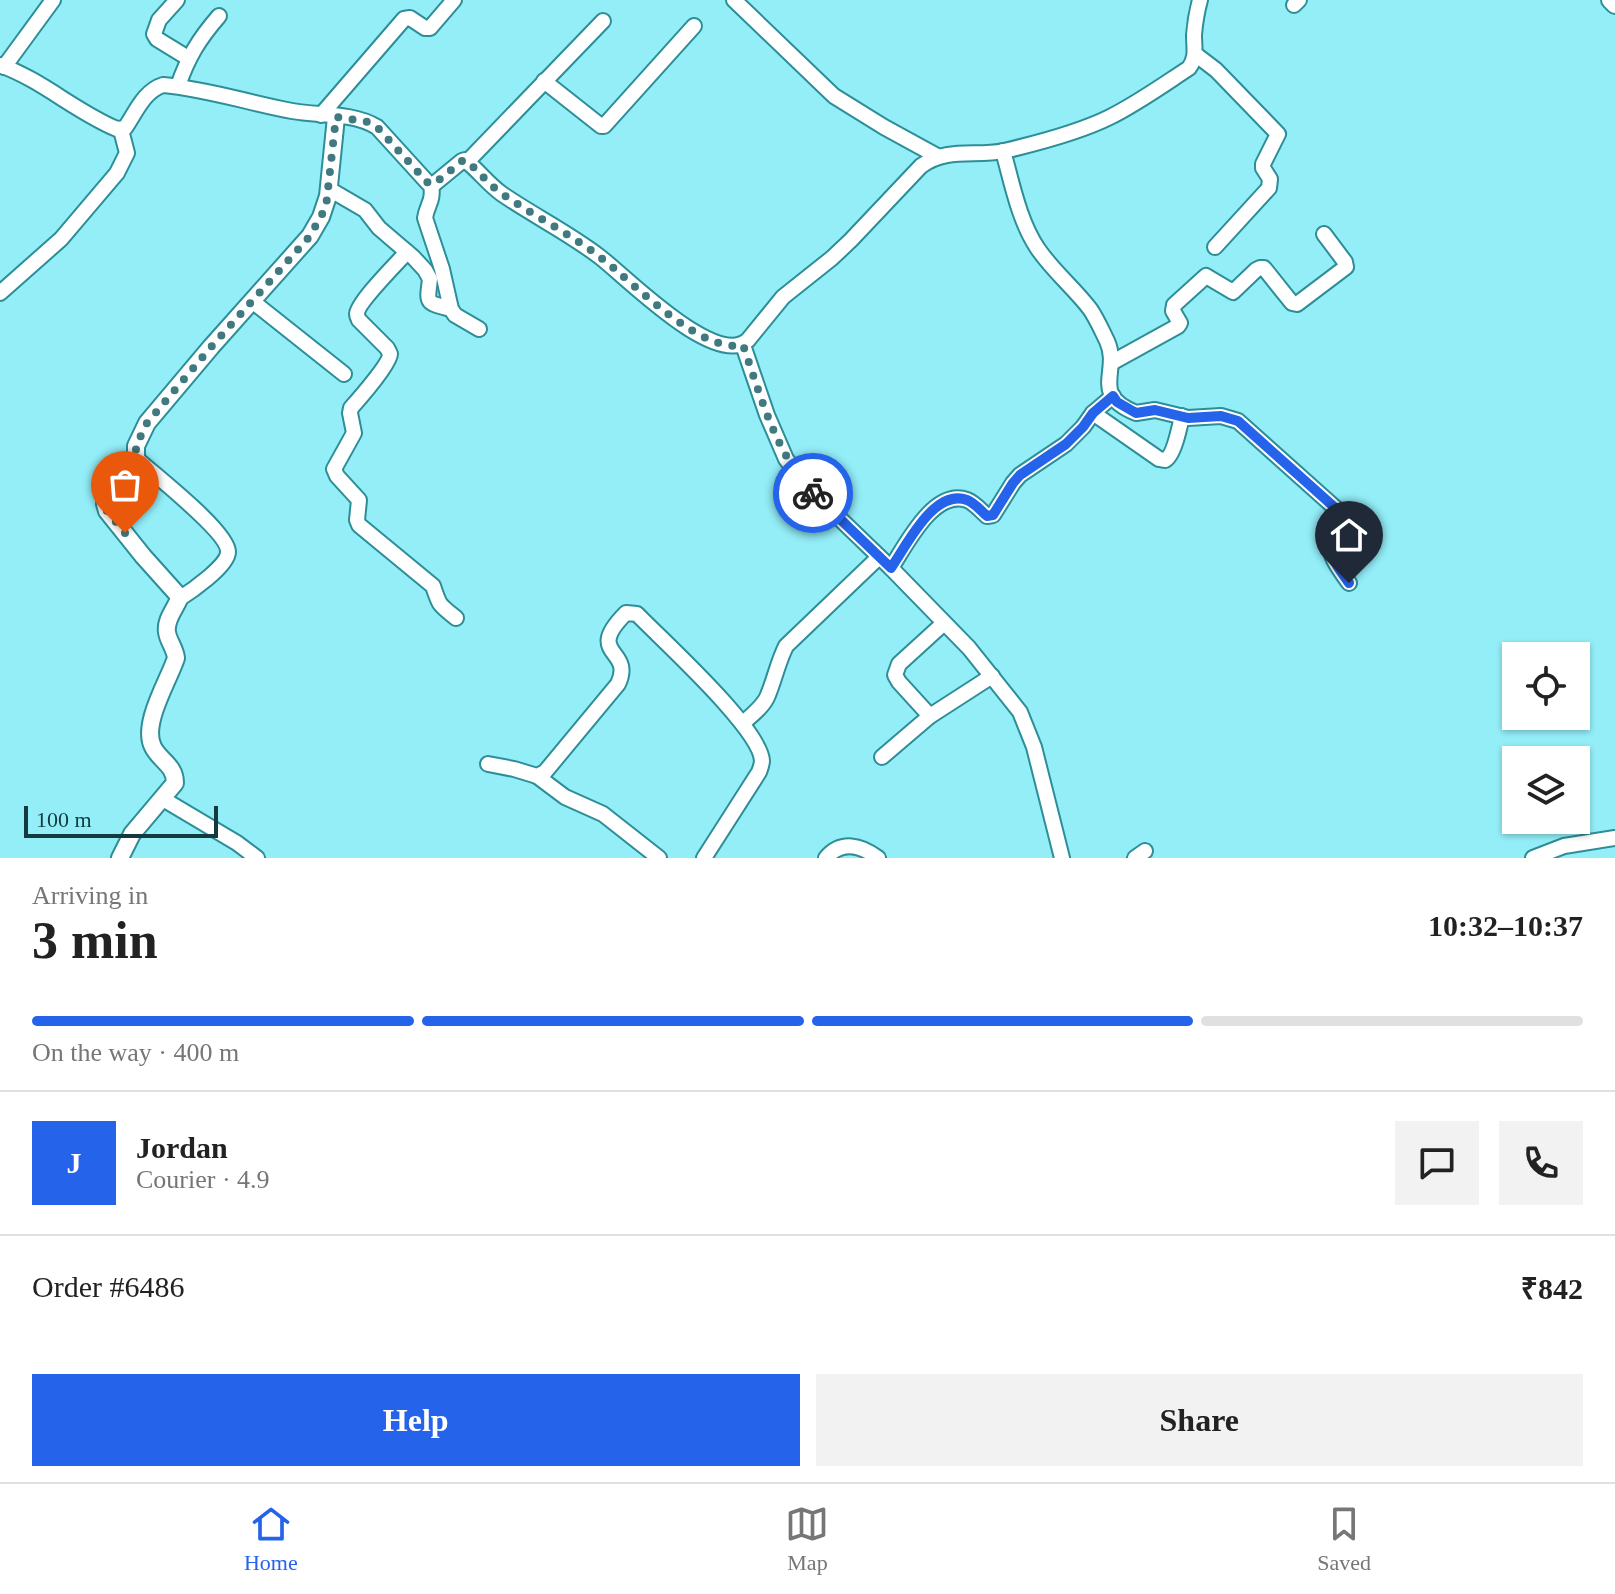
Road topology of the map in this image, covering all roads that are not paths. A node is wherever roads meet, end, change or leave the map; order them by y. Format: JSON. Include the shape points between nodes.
{"nodes":[{"id":1,"x":53,"y":0,"type":"edge"},
{"id":2,"x":177,"y":0,"type":"edge"},
{"id":3,"x":454,"y":0,"type":"edge"},
{"id":4,"x":734,"y":0,"type":"edge"},
{"id":5,"x":1200,"y":0,"type":"edge"},
{"id":6,"x":1610,"y":0,"type":"edge"},
{"id":7,"x":1615,"y":5,"type":"edge"},
{"id":8,"x":219,"y":16,"type":"dead end"},
{"id":9,"x":603,"y":21,"type":"dead end"},
{"id":10,"x":694,"y":26,"type":"dead end"},
{"id":11,"x":1195,"y":54,"type":"junction"},
{"id":12,"x":188,"y":58,"type":"junction"},
{"id":13,"x":2,"y":66,"type":"edge"},
{"id":14,"x":544,"y":81,"type":"junction"},
{"id":15,"x":178,"y":86,"type":"junction"},
{"id":16,"x":329,"y":116,"type":"junction"},
{"id":17,"x":121,"y":130,"type":"junction"},
{"id":18,"x":1003,"y":151,"type":"junction"},
{"id":19,"x":937,"y":156,"type":"junction"},
{"id":20,"x":467,"y":162,"type":"junction"},
{"id":21,"x":431,"y":184,"type":"junction"},
{"id":22,"x":329,"y":189,"type":"junction"},
{"id":23,"x":1324,"y":234,"type":"dead end"},
{"id":24,"x":1215,"y":247,"type":"dead end"},
{"id":25,"x":407,"y":252,"type":"junction"},
{"id":26,"x":0,"y":293,"type":"edge"},
{"id":27,"x":252,"y":301,"type":"junction"},
{"id":28,"x":451,"y":309,"type":"junction"},
{"id":29,"x":479,"y":329,"type":"dead end"},
{"id":30,"x":743,"y":345,"type":"junction"},
{"id":31,"x":1111,"y":363,"type":"junction"},
{"id":32,"x":344,"y":374,"type":"dead end"},
{"id":33,"x":1113,"y":396,"type":"junction"},
{"id":34,"x":1093,"y":413,"type":"junction"},
{"id":35,"x":1182,"y":416,"type":"junction"},
{"id":36,"x":136,"y":458,"type":"junction"},
{"id":37,"x":879,"y":557,"type":"junction"},
{"id":38,"x":891,"y":568,"type":"junction"},
{"id":39,"x":1349,"y":583,"type":"dead end"},
{"id":40,"x":179,"y":599,"type":"junction"},
{"id":41,"x":456,"y":618,"type":"dead end"},
{"id":42,"x":944,"y":623,"type":"junction"},
{"id":43,"x":992,"y":676,"type":"junction"},
{"id":44,"x":930,"y":716,"type":"junction"},
{"id":45,"x":743,"y":723,"type":"junction"},
{"id":46,"x":882,"y":757,"type":"dead end"},
{"id":47,"x":488,"y":764,"type":"dead end"},
{"id":48,"x":537,"y":776,"type":"junction"},
{"id":49,"x":163,"y":799,"type":"junction"},
{"id":50,"x":1615,"y":838,"type":"edge"},
{"id":51,"x":1059,"y":856,"type":"edge"},
{"id":52,"x":120,"y":858,"type":"edge"},
{"id":53,"x":257,"y":858,"type":"edge"},
{"id":54,"x":659,"y":858,"type":"edge"},
{"id":55,"x":704,"y":858,"type":"edge"},
{"id":56,"x":826,"y":858,"type":"edge"},
{"id":57,"x":878,"y":858,"type":"edge"},
{"id":58,"x":1533,"y":858,"type":"edge"}],
"edges":[{"from":1,"to":13,"type":"street"},
{"from":2,"to":12,"type":"street","via":[[154,34]]},
{"from":3,"to":16,"type":"street","via":[[430,28],[404,19]]},
{"from":4,"to":19,"type":"street","via":[[834,96]]},
{"from":5,"to":11,"type":"street"},
{"from":6,"to":7,"type":"street"},
{"from":8,"to":12,"type":"street"},
{"from":9,"to":14,"type":"street"},
{"from":10,"to":14,"type":"street","via":[[604,126]]},
{"from":11,"to":18,"type":"street","via":[[1189,68],[1110,117]]},
{"from":11,"to":24,"type":"street","via":[[1278,134],[1263,164],[1269,188]]},
{"from":12,"to":15,"type":"street"},
{"from":13,"to":17,"type":"street"},
{"from":14,"to":20,"type":"street"},
{"from":15,"to":16,"type":"street"},
{"from":15,"to":17,"type":"street","via":[[154,88]]},
{"from":16,"to":21,"type":"street","via":[[377,127]]},
{"from":16,"to":22,"type":"street"},
{"from":17,"to":26,"type":"street","via":[[127,153],[117,173],[61,239]]},
{"from":18,"to":19,"type":"street"},
{"from":18,"to":31,"type":"street","via":[[1035,245],[1089,308],[1108,344]]},
{"from":19,"to":30,"type":"street","via":[[832,258],[783,297]]},
{"from":20,"to":21,"type":"street"},
{"from":20,"to":30,"type":"street","via":[[496,189],[600,257],[681,324],[721,345]]},
{"from":21,"to":28,"type":"street","via":[[425,218]]},
{"from":22,"to":25,"type":"street","via":[[365,210]]},
{"from":22,"to":27,"type":"street","via":[[310,236]]},
{"from":23,"to":31,"type":"street","via":[[1346,267],[1297,304],[1264,268],[1233,292],[1206,276],[1174,305],[1179,325]]},
{"from":25,"to":28,"type":"street","via":[[430,279],[428,299]]},
{"from":25,"to":41,"type":"street","via":[[356,315],[390,353],[351,408],[354,433],[334,469],[359,500],[359,525],[433,586],[439,604]]},
{"from":27,"to":32,"type":"street"},
{"from":27,"to":36,"type":"street","via":[[147,423]]},
{"from":28,"to":29,"type":"street"},
{"from":30,"to":37,"type":"street","via":[[786,459]]},
{"from":31,"to":33,"type":"street","via":[[1108,382]]},
{"from":33,"to":34,"type":"street"},
{"from":33,"to":35,"type":"street","via":[[1136,413],[1155,410]]},
{"from":34,"to":35,"type":"street","via":[[1164,460],[1177,439]]},
{"from":34,"to":38,"type":"street","via":[[1066,444],[1020,475],[993,515],[961,499],[935,506]]},
{"from":35,"to":39,"type":"street","via":[[1238,421],[1342,514],[1345,521],[1330,547]]},
{"from":36,"to":40,"type":"street","via":[[107,495],[107,511]]},
{"from":36,"to":40,"type":"street","via":[[192,505],[228,549],[224,562]]},
{"from":37,"to":38,"type":"street"},
{"from":37,"to":45,"type":"street","via":[[786,646],[768,697]]},
{"from":38,"to":42,"type":"street"},
{"from":40,"to":49,"type":"street","via":[[167,627],[176,658],[150,737],[175,775]]},
{"from":42,"to":43,"type":"street"},
{"from":42,"to":44,"type":"street","via":[[899,664],[895,675]]},
{"from":43,"to":44,"type":"street"},
{"from":43,"to":51,"type":"street","via":[[1020,712],[1034,747]]},
{"from":44,"to":46,"type":"street"},
{"from":45,"to":48,"type":"street","via":[[637,614],[626,613],[607,639],[622,666],[618,684]]},
{"from":45,"to":55,"type":"street","via":[[762,762]]},
{"from":47,"to":48,"type":"street"},
{"from":48,"to":54,"type":"street","via":[[565,797],[603,814]]},
{"from":49,"to":52,"type":"street","via":[[132,834]]},
{"from":49,"to":53,"type":"street"},
{"from":50,"to":58,"type":"street","via":[[1564,846]]},
{"from":56,"to":57,"type":"street","via":[[851,845]]}]}
